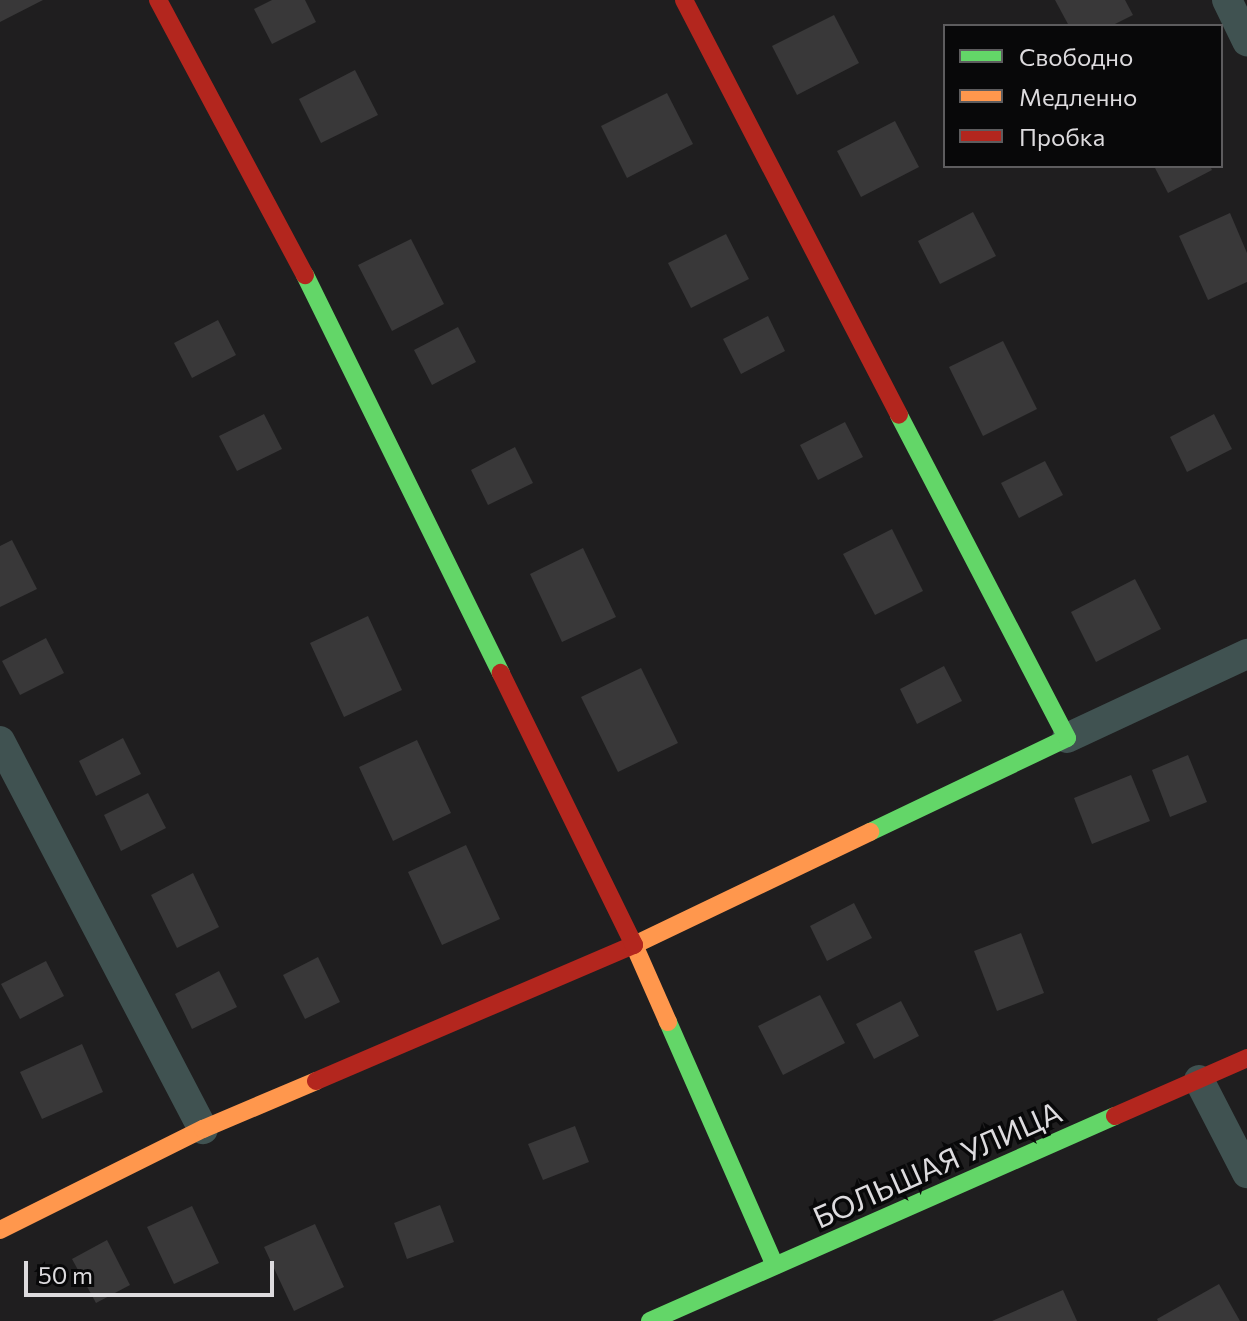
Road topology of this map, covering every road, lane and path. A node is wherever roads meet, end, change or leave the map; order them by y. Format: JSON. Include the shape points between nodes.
{"nodes":[{"id":1,"x":158,"y":0,"type":"edge"},
{"id":2,"x":684,"y":0,"type":"edge"},
{"id":3,"x":1227,"y":0,"type":"edge"},
{"id":4,"x":1247,"y":41,"type":"edge"},
{"id":5,"x":1247,"y":654,"type":"edge"},
{"id":6,"x":1067,"y":738,"type":"junction"},
{"id":7,"x":0,"y":741,"type":"edge"},
{"id":8,"x":634,"y":945,"type":"junction"},
{"id":9,"x":1247,"y":1058,"type":"edge"},
{"id":10,"x":1199,"y":1080,"type":"junction"},
{"id":11,"x":203,"y":1129,"type":"junction"},
{"id":12,"x":1247,"y":1173,"type":"edge"},
{"id":13,"x":0,"y":1230,"type":"edge"},
{"id":14,"x":775,"y":1266,"type":"junction"},
{"id":15,"x":650,"y":1321,"type":"edge"}],
"edges":[{"from":1,"to":8,"type":"street","via":[[276,216]]},
{"from":2,"to":6,"type":"street"},
{"from":3,"to":4,"type":"street"},
{"from":5,"to":6,"type":"street"},
{"from":6,"to":8,"type":"street"},
{"from":7,"to":11,"type":"street"},
{"from":8,"to":11,"type":"street"},
{"from":8,"to":14,"type":"street"},
{"from":9,"to":10,"type":"street","name":"БОЛЬШАЯ УЛИЦА"},
{"from":10,"to":12,"type":"street"},
{"from":10,"to":14,"type":"street","name":"БОЛЬШАЯ УЛИЦА"},
{"from":11,"to":13,"type":"street"},
{"from":14,"to":15,"type":"street","name":"БОЛЬШАЯ УЛИЦА"}]}
